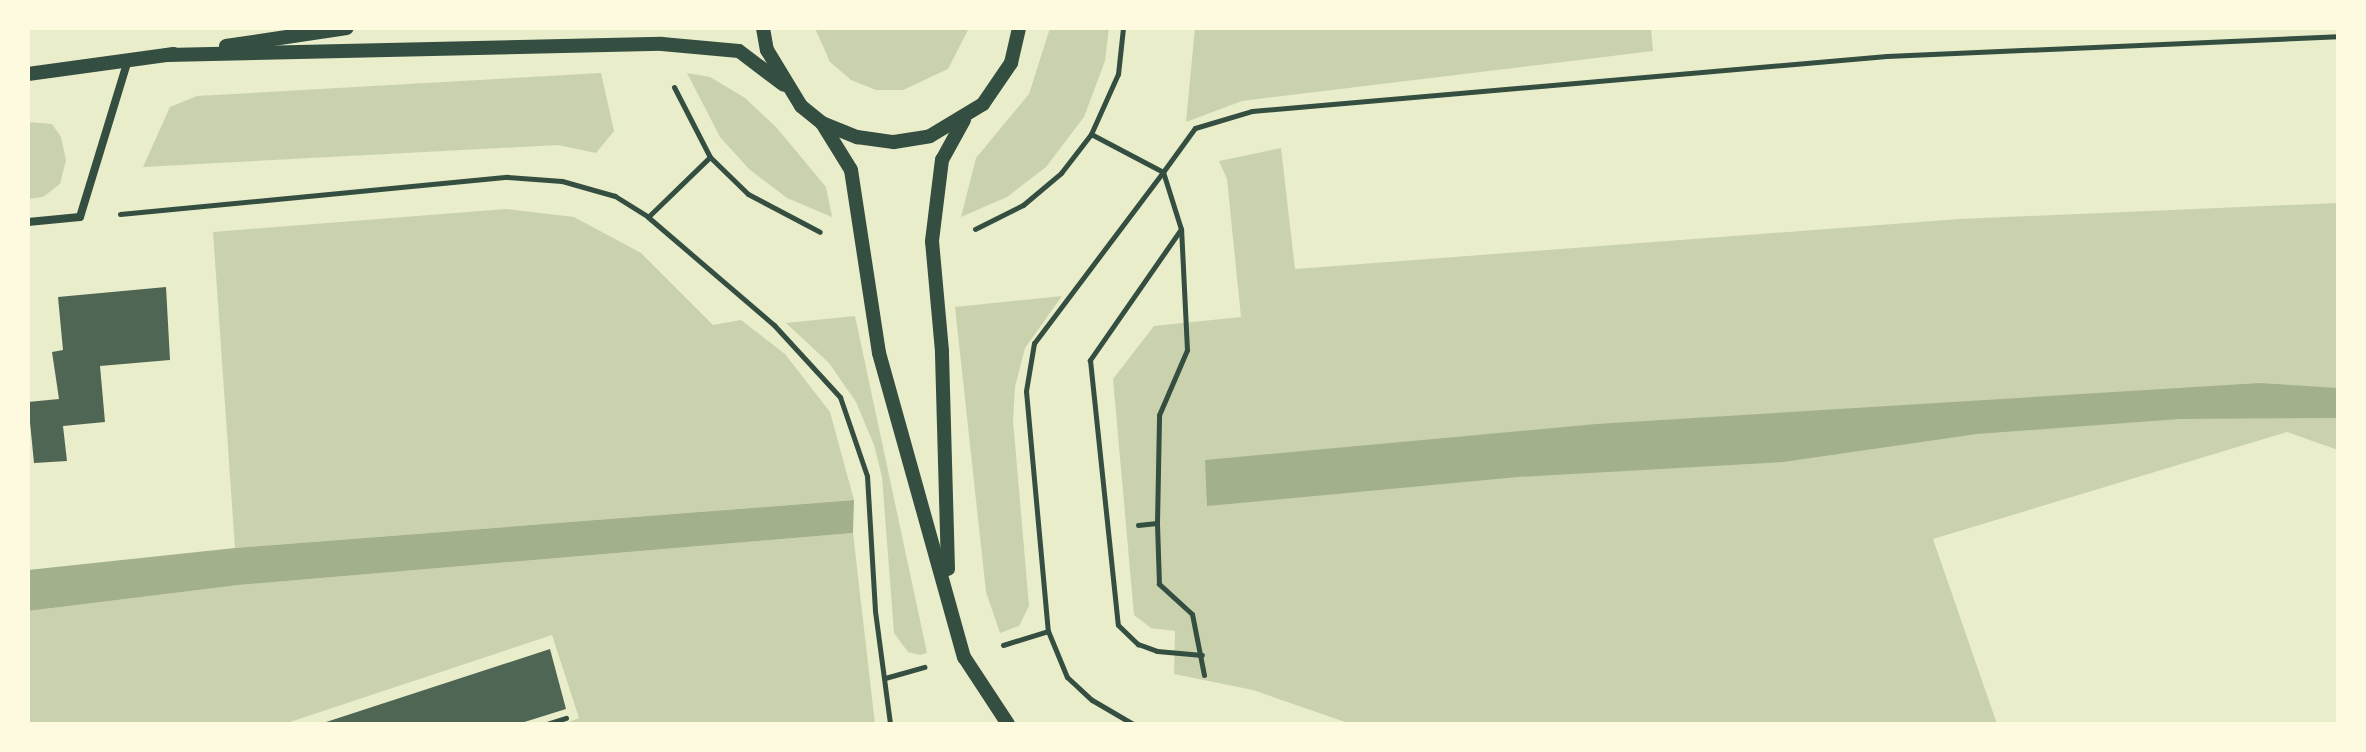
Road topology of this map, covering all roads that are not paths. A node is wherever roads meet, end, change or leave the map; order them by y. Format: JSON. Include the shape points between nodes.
{"nodes":[{"id":1,"x":347,"y":28,"type":"edge"},
{"id":2,"x":763,"y":28,"type":"edge"},
{"id":3,"x":1019,"y":28,"type":"edge"},
{"id":4,"x":167,"y":55,"type":"junction"},
{"id":5,"x":128,"y":60,"type":"junction"},
{"id":6,"x":28,"y":74,"type":"edge"},
{"id":7,"x":784,"y":85,"type":"junction"},
{"id":8,"x":964,"y":120,"type":"junction"},
{"id":9,"x":822,"y":123,"type":"junction"},
{"id":10,"x":28,"y":222,"type":"edge"},
{"id":11,"x":948,"y":592,"type":"junction"},
{"id":12,"x":1004,"y":723,"type":"edge"}],
"edges":[{"from":1,"to":4,"type":"street"},
{"from":2,"to":7,"type":"street"},
{"from":3,"to":8,"type":"street","via":[[999,85]]},
{"from":4,"to":5,"type":"street"},
{"from":4,"to":7,"type":"street","via":[[662,44],[739,51]]},
{"from":5,"to":6,"type":"street"},
{"from":5,"to":10,"type":"street","via":[[80,217]]},
{"from":7,"to":9,"type":"street"},
{"from":8,"to":9,"type":"street","via":[[930,136],[894,142],[857,137]]},
{"from":8,"to":11,"type":"street","via":[[942,160],[932,241],[942,351]]},
{"from":9,"to":11,"type":"street","via":[[851,170],[879,353]]},
{"from":11,"to":12,"type":"street","via":[[964,657]]}]}
